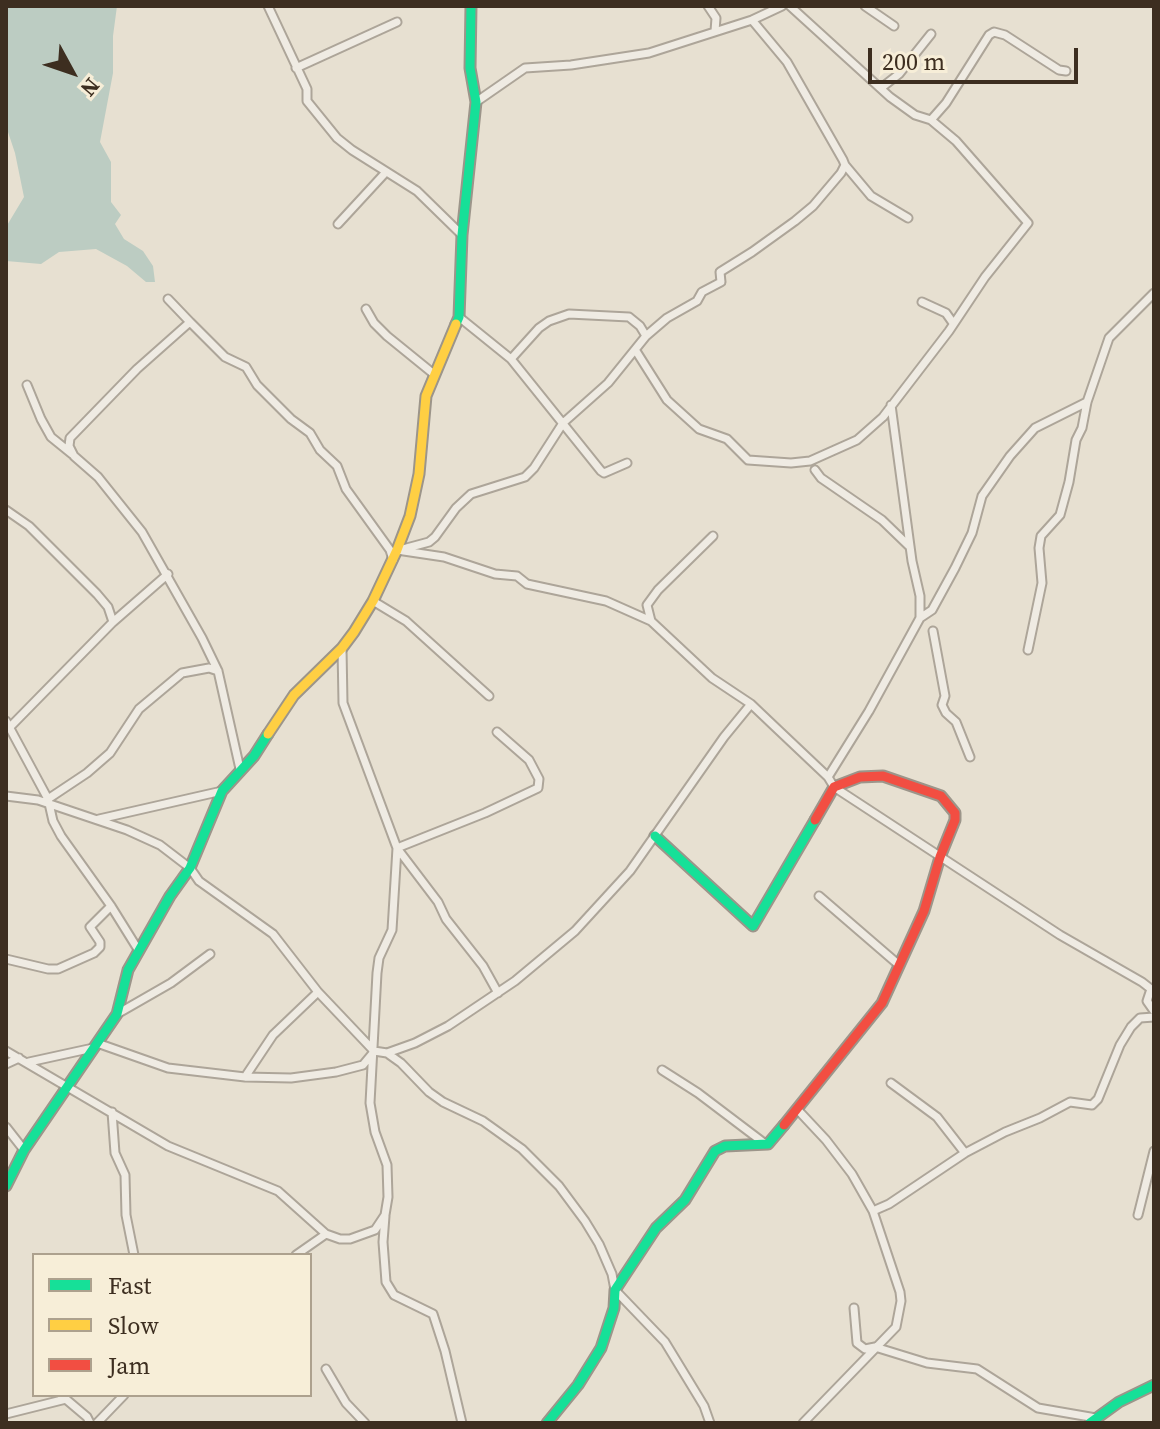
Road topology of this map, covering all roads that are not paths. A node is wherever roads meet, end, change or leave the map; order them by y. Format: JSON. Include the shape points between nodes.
{"nodes":[{"id":1,"x":268,"y":6,"type":"edge"},
{"id":2,"x":471,"y":6,"type":"edge"},
{"id":3,"x":708,"y":6,"type":"edge"},
{"id":4,"x":782,"y":6,"type":"edge"},
{"id":5,"x":790,"y":6,"type":"edge"},
{"id":6,"x":865,"y":6,"type":"edge"},
{"id":7,"x":752,"y":20,"type":"junction"},
{"id":8,"x":397,"y":22,"type":"dead end"},
{"id":9,"x":894,"y":26,"type":"dead end"},
{"id":10,"x":715,"y":31,"type":"junction"},
{"id":11,"x":931,"y":34,"type":"dead end"},
{"id":12,"x":296,"y":68,"type":"junction"},
{"id":13,"x":1066,"y":71,"type":"dead end"},
{"id":14,"x":881,"y":88,"type":"junction"},
{"id":15,"x":476,"y":102,"type":"junction"},
{"id":16,"x":931,"y":120,"type":"junction"},
{"id":17,"x":845,"y":165,"type":"junction"},
{"id":18,"x":386,"y":172,"type":"junction"},
{"id":19,"x":908,"y":218,"type":"dead end"},
{"id":20,"x":338,"y":224,"type":"dead end"},
{"id":21,"x":462,"y":235,"type":"junction"},
{"id":22,"x":1154,"y":293,"type":"edge"},
{"id":23,"x":168,"y":299,"type":"dead end"},
{"id":24,"x":922,"y":302,"type":"dead end"},
{"id":25,"x":366,"y":309,"type":"dead end"},
{"id":26,"x":459,"y":317,"type":"junction"},
{"id":27,"x":190,"y":322,"type":"junction"},
{"id":28,"x":953,"y":323,"type":"junction"},
{"id":29,"x":646,"y":336,"type":"junction"},
{"id":30,"x":636,"y":351,"type":"junction"},
{"id":31,"x":511,"y":359,"type":"junction"},
{"id":32,"x":435,"y":375,"type":"junction"},
{"id":33,"x":27,"y":385,"type":"dead end"},
{"id":34,"x":1087,"y":402,"type":"junction"},
{"id":35,"x":891,"y":405,"type":"junction"},
{"id":36,"x":563,"y":423,"type":"junction"},
{"id":37,"x":74,"y":456,"type":"junction"},
{"id":38,"x":627,"y":463,"type":"dead end"},
{"id":39,"x":815,"y":470,"type":"dead end"},
{"id":40,"x":6,"y":510,"type":"edge"},
{"id":41,"x":713,"y":536,"type":"dead end"},
{"id":42,"x":910,"y":547,"type":"junction"},
{"id":43,"x":395,"y":555,"type":"junction"},
{"id":44,"x":168,"y":574,"type":"junction"},
{"id":45,"x":373,"y":601,"type":"junction"},
{"id":46,"x":920,"y":618,"type":"junction"},
{"id":47,"x":651,"y":621,"type":"junction"},
{"id":48,"x":113,"y":622,"type":"junction"},
{"id":49,"x":933,"y":631,"type":"dead end"},
{"id":50,"x":342,"y":648,"type":"junction"},
{"id":51,"x":1028,"y":650,"type":"dead end"},
{"id":52,"x":218,"y":671,"type":"junction"},
{"id":53,"x":489,"y":696,"type":"dead end"},
{"id":54,"x":751,"y":704,"type":"junction"},
{"id":55,"x":8,"y":724,"type":"edge"},
{"id":56,"x":497,"y":732,"type":"dead end"},
{"id":57,"x":970,"y":757,"type":"dead end"},
{"id":58,"x":240,"y":769,"type":"junction"},
{"id":59,"x":828,"y":777,"type":"junction"},
{"id":60,"x":834,"y":787,"type":"junction"},
{"id":61,"x":222,"y":791,"type":"junction"},
{"id":62,"x":6,"y":796,"type":"edge"},
{"id":63,"x":49,"y":802,"type":"junction"},
{"id":64,"x":96,"y":820,"type":"junction"},
{"id":65,"x":655,"y":836,"type":"junction"},
{"id":66,"x":397,"y":848,"type":"junction"},
{"id":67,"x":940,"y":857,"type":"junction"},
{"id":68,"x":190,"y":868,"type":"junction"},
{"id":69,"x":819,"y":896,"type":"dead end"},
{"id":70,"x":111,"y":906,"type":"junction"},
{"id":71,"x":139,"y":951,"type":"junction"},
{"id":72,"x":210,"y":954,"type":"dead end"},
{"id":73,"x":6,"y":959,"type":"edge"},
{"id":74,"x":899,"y":965,"type":"junction"},
{"id":75,"x":318,"y":992,"type":"junction"},
{"id":76,"x":498,"y":993,"type":"junction"},
{"id":77,"x":117,"y":1014,"type":"junction"},
{"id":78,"x":1154,"y":1014,"type":"edge"},
{"id":79,"x":95,"y":1045,"type":"junction"},
{"id":80,"x":6,"y":1051,"type":"edge"},
{"id":81,"x":374,"y":1051,"type":"junction"},
{"id":82,"x":387,"y":1053,"type":"junction"},
{"id":83,"x":19,"y":1058,"type":"junction"},
{"id":84,"x":29,"y":1062,"type":"junction"},
{"id":85,"x":6,"y":1064,"type":"edge"},
{"id":86,"x":662,"y":1070,"type":"dead end"},
{"id":87,"x":245,"y":1077,"type":"junction"},
{"id":88,"x":891,"y":1083,"type":"dead end"},
{"id":89,"x":67,"y":1084,"type":"junction"},
{"id":90,"x":797,"y":1109,"type":"junction"},
{"id":91,"x":112,"y":1112,"type":"junction"},
{"id":92,"x":6,"y":1127,"type":"edge"},
{"id":93,"x":764,"y":1143,"type":"junction"},
{"id":94,"x":24,"y":1150,"type":"junction"},
{"id":95,"x":1154,"y":1151,"type":"edge"},
{"id":96,"x":965,"y":1153,"type":"junction"},
{"id":97,"x":6,"y":1186,"type":"edge"},
{"id":98,"x":873,"y":1211,"type":"junction"},
{"id":99,"x":385,"y":1215,"type":"junction"},
{"id":100,"x":1138,"y":1215,"type":"dead end"},
{"id":101,"x":326,"y":1234,"type":"junction"},
{"id":102,"x":134,"y":1253,"type":"edge"},
{"id":103,"x":299,"y":1253,"type":"edge"},
{"id":104,"x":615,"y":1290,"type":"junction"},
{"id":105,"x":854,"y":1308,"type":"dead end"},
{"id":106,"x":875,"y":1347,"type":"junction"},
{"id":107,"x":326,"y":1369,"type":"dead end"},
{"id":108,"x":1154,"y":1385,"type":"edge"},
{"id":109,"x":64,"y":1397,"type":"edge"},
{"id":110,"x":122,"y":1397,"type":"edge"},
{"id":111,"x":6,"y":1414,"type":"edge"},
{"id":112,"x":1093,"y":1421,"type":"edge"},
{"id":113,"x":90,"y":1423,"type":"edge"},
{"id":114,"x":97,"y":1423,"type":"edge"},
{"id":115,"x":365,"y":1423,"type":"edge"},
{"id":116,"x":462,"y":1423,"type":"edge"},
{"id":117,"x":547,"y":1423,"type":"edge"},
{"id":118,"x":710,"y":1423,"type":"edge"},
{"id":119,"x":803,"y":1423,"type":"edge"}],
"edges":[{"from":1,"to":12,"type":"street"},
{"from":2,"to":15,"type":"street","via":[[470,68]]},
{"from":3,"to":10,"type":"street","via":[[716,18]]},
{"from":4,"to":7,"type":"street"},
{"from":5,"to":14,"type":"street"},
{"from":6,"to":9,"type":"street"},
{"from":7,"to":10,"type":"street"},
{"from":7,"to":17,"type":"street","via":[[787,62]]},
{"from":8,"to":12,"type":"street"},
{"from":10,"to":15,"type":"street","via":[[637,55],[525,68]]},
{"from":11,"to":14,"type":"street"},
{"from":12,"to":18,"type":"street","via":[[307,101],[337,138]]},
{"from":13,"to":16,"type":"street","via":[[994,32]]},
{"from":14,"to":16,"type":"street","via":[[915,115]]},
{"from":15,"to":21,"type":"street"},
{"from":16,"to":28,"type":"street","via":[[963,147],[1028,223]]},
{"from":17,"to":19,"type":"street","via":[[871,196]]},
{"from":17,"to":29,"type":"street","via":[[813,206],[720,272],[721,282]]},
{"from":18,"to":20,"type":"street"},
{"from":18,"to":21,"type":"street","via":[[417,191]]},
{"from":21,"to":26,"type":"street"},
{"from":22,"to":34,"type":"street","via":[[1109,338]]},
{"from":23,"to":27,"type":"street"},
{"from":24,"to":28,"type":"street","via":[[946,313]]},
{"from":25,"to":32,"type":"street","via":[[387,336]]},
{"from":26,"to":31,"type":"street"},
{"from":26,"to":32,"type":"street"},
{"from":27,"to":37,"type":"street","via":[[70,438]]},
{"from":27,"to":43,"type":"street","via":[[225,357],[246,367],[257,385],[310,433]]},
{"from":28,"to":35,"type":"street"},
{"from":29,"to":30,"type":"street"},
{"from":29,"to":31,"type":"street","via":[[629,317],[569,314],[539,328]]},
{"from":30,"to":35,"type":"street","via":[[667,400],[699,429],[727,439],[756,463],[810,461],[828,454],[857,440]]},
{"from":30,"to":36,"type":"street"},
{"from":31,"to":36,"type":"street"},
{"from":32,"to":43,"type":"street","via":[[425,405],[410,516]]},
{"from":33,"to":37,"type":"street","via":[[51,437]]},
{"from":34,"to":46,"type":"street","via":[[1035,428],[1010,456],[982,496],[972,533],[932,610]]},
{"from":34,"to":51,"type":"street","via":[[1060,515],[1041,536],[1042,583]]},
{"from":35,"to":42,"type":"street"},
{"from":36,"to":38,"type":"street","via":[[604,473]]},
{"from":36,"to":43,"type":"street","via":[[525,477],[471,494],[429,542]]},
{"from":37,"to":44,"type":"street","via":[[142,532]]},
{"from":39,"to":42,"type":"street"},
{"from":40,"to":48,"type":"street","via":[[38,534],[97,594]]},
{"from":41,"to":47,"type":"street","via":[[647,605]]},
{"from":42,"to":46,"type":"street"},
{"from":43,"to":45,"type":"street"},
{"from":43,"to":47,"type":"street","via":[[444,557],[517,576],[527,584],[606,601]]},
{"from":44,"to":48,"type":"street"},
{"from":44,"to":52,"type":"street"},
{"from":45,"to":50,"type":"street"},
{"from":45,"to":53,"type":"street","via":[[406,621]]},
{"from":46,"to":59,"type":"street"},
{"from":47,"to":54,"type":"street","via":[[712,678]]},
{"from":48,"to":55,"type":"street"},
{"from":49,"to":57,"type":"street","via":[[945,696],[942,705],[956,722]]},
{"from":50,"to":58,"type":"street","via":[[294,695]]},
{"from":50,"to":66,"type":"street","via":[[343,703]]},
{"from":52,"to":58,"type":"street"},
{"from":52,"to":63,"type":"street","via":[[182,673],[139,709],[110,753]]},
{"from":54,"to":59,"type":"street"},
{"from":54,"to":65,"type":"street"},
{"from":55,"to":63,"type":"street"},
{"from":56,"to":66,"type":"street","via":[[529,760],[538,788]]},
{"from":58,"to":61,"type":"street"},
{"from":59,"to":60,"type":"street"},
{"from":60,"to":65,"type":"street","via":[[755,925]]},
{"from":60,"to":67,"type":"street"},
{"from":60,"to":67,"type":"street","via":[[860,777],[883,776],[941,796],[951,805],[955,820]]},
{"from":61,"to":64,"type":"street"},
{"from":61,"to":68,"type":"street"},
{"from":62,"to":63,"type":"street"},
{"from":63,"to":64,"type":"street"},
{"from":63,"to":70,"type":"street","via":[[61,836]]},
{"from":64,"to":68,"type":"street","via":[[160,845]]},
{"from":65,"to":76,"type":"street","via":[[575,931]]},
{"from":66,"to":76,"type":"street"},
{"from":66,"to":81,"type":"street","via":[[392,930],[377,973]]},
{"from":67,"to":74,"type":"street"},
{"from":67,"to":78,"type":"street","via":[[1142,982],[1152,991],[1147,1001]]},
{"from":68,"to":71,"type":"street"},
{"from":68,"to":75,"type":"street","via":[[199,881],[273,934]]},
{"from":69,"to":74,"type":"street"},
{"from":70,"to":71,"type":"street"},
{"from":70,"to":73,"type":"street","via":[[90,927],[100,942],[94,953],[58,969]]},
{"from":71,"to":77,"type":"street","via":[[128,970]]},
{"from":72,"to":77,"type":"street"},
{"from":74,"to":90,"type":"street","via":[[875,1013]]},
{"from":75,"to":81,"type":"street"},
{"from":75,"to":87,"type":"street","via":[[273,1035]]},
{"from":76,"to":82,"type":"street","via":[[448,1026]]},
{"from":77,"to":79,"type":"street"},
{"from":78,"to":96,"type":"street","via":[[1131,1027],[1092,1105],[1070,1102]]},
{"from":79,"to":84,"type":"street"},
{"from":79,"to":87,"type":"street","via":[[168,1068]]},
{"from":79,"to":89,"type":"street"},
{"from":80,"to":83,"type":"street"},
{"from":81,"to":82,"type":"street"},
{"from":81,"to":87,"type":"street","via":[[363,1065],[336,1072]]},
{"from":81,"to":99,"type":"street","via":[[370,1103],[388,1174]]},
{"from":82,"to":104,"type":"street","via":[[443,1102],[483,1121],[522,1149],[559,1186],[599,1244]]},
{"from":83,"to":84,"type":"street"},
{"from":83,"to":85,"type":"street"},
{"from":84,"to":89,"type":"street"},
{"from":86,"to":93,"type":"street"},
{"from":88,"to":96,"type":"street","via":[[937,1117]]},
{"from":89,"to":91,"type":"street"},
{"from":89,"to":94,"type":"street"},
{"from":90,"to":93,"type":"street"},
{"from":90,"to":98,"type":"street","via":[[852,1174]]},
{"from":91,"to":101,"type":"street","via":[[190,1157],[278,1191]]},
{"from":91,"to":102,"type":"street"},
{"from":92,"to":94,"type":"street"},
{"from":93,"to":104,"type":"street","via":[[715,1151],[685,1200],[656,1228]]},
{"from":94,"to":97,"type":"street"},
{"from":95,"to":100,"type":"street"},
{"from":96,"to":98,"type":"street"},
{"from":98,"to":106,"type":"street","via":[[901,1301],[896,1327]]},
{"from":99,"to":101,"type":"street","via":[[363,1236],[340,1239]]},
{"from":99,"to":116,"type":"street","via":[[386,1282],[394,1295],[433,1314]]},
{"from":101,"to":103,"type":"street"},
{"from":104,"to":117,"type":"street","via":[[601,1348]]},
{"from":104,"to":118,"type":"street","via":[[665,1342]]},
{"from":105,"to":106,"type":"street","via":[[857,1343],[865,1349]]},
{"from":106,"to":112,"type":"street","via":[[939,1365],[977,1369],[1038,1408]]},
{"from":106,"to":119,"type":"street"},
{"from":107,"to":115,"type":"street"},
{"from":108,"to":112,"type":"street"},
{"from":109,"to":111,"type":"street"},
{"from":109,"to":113,"type":"street"},
{"from":110,"to":114,"type":"street"}]}
